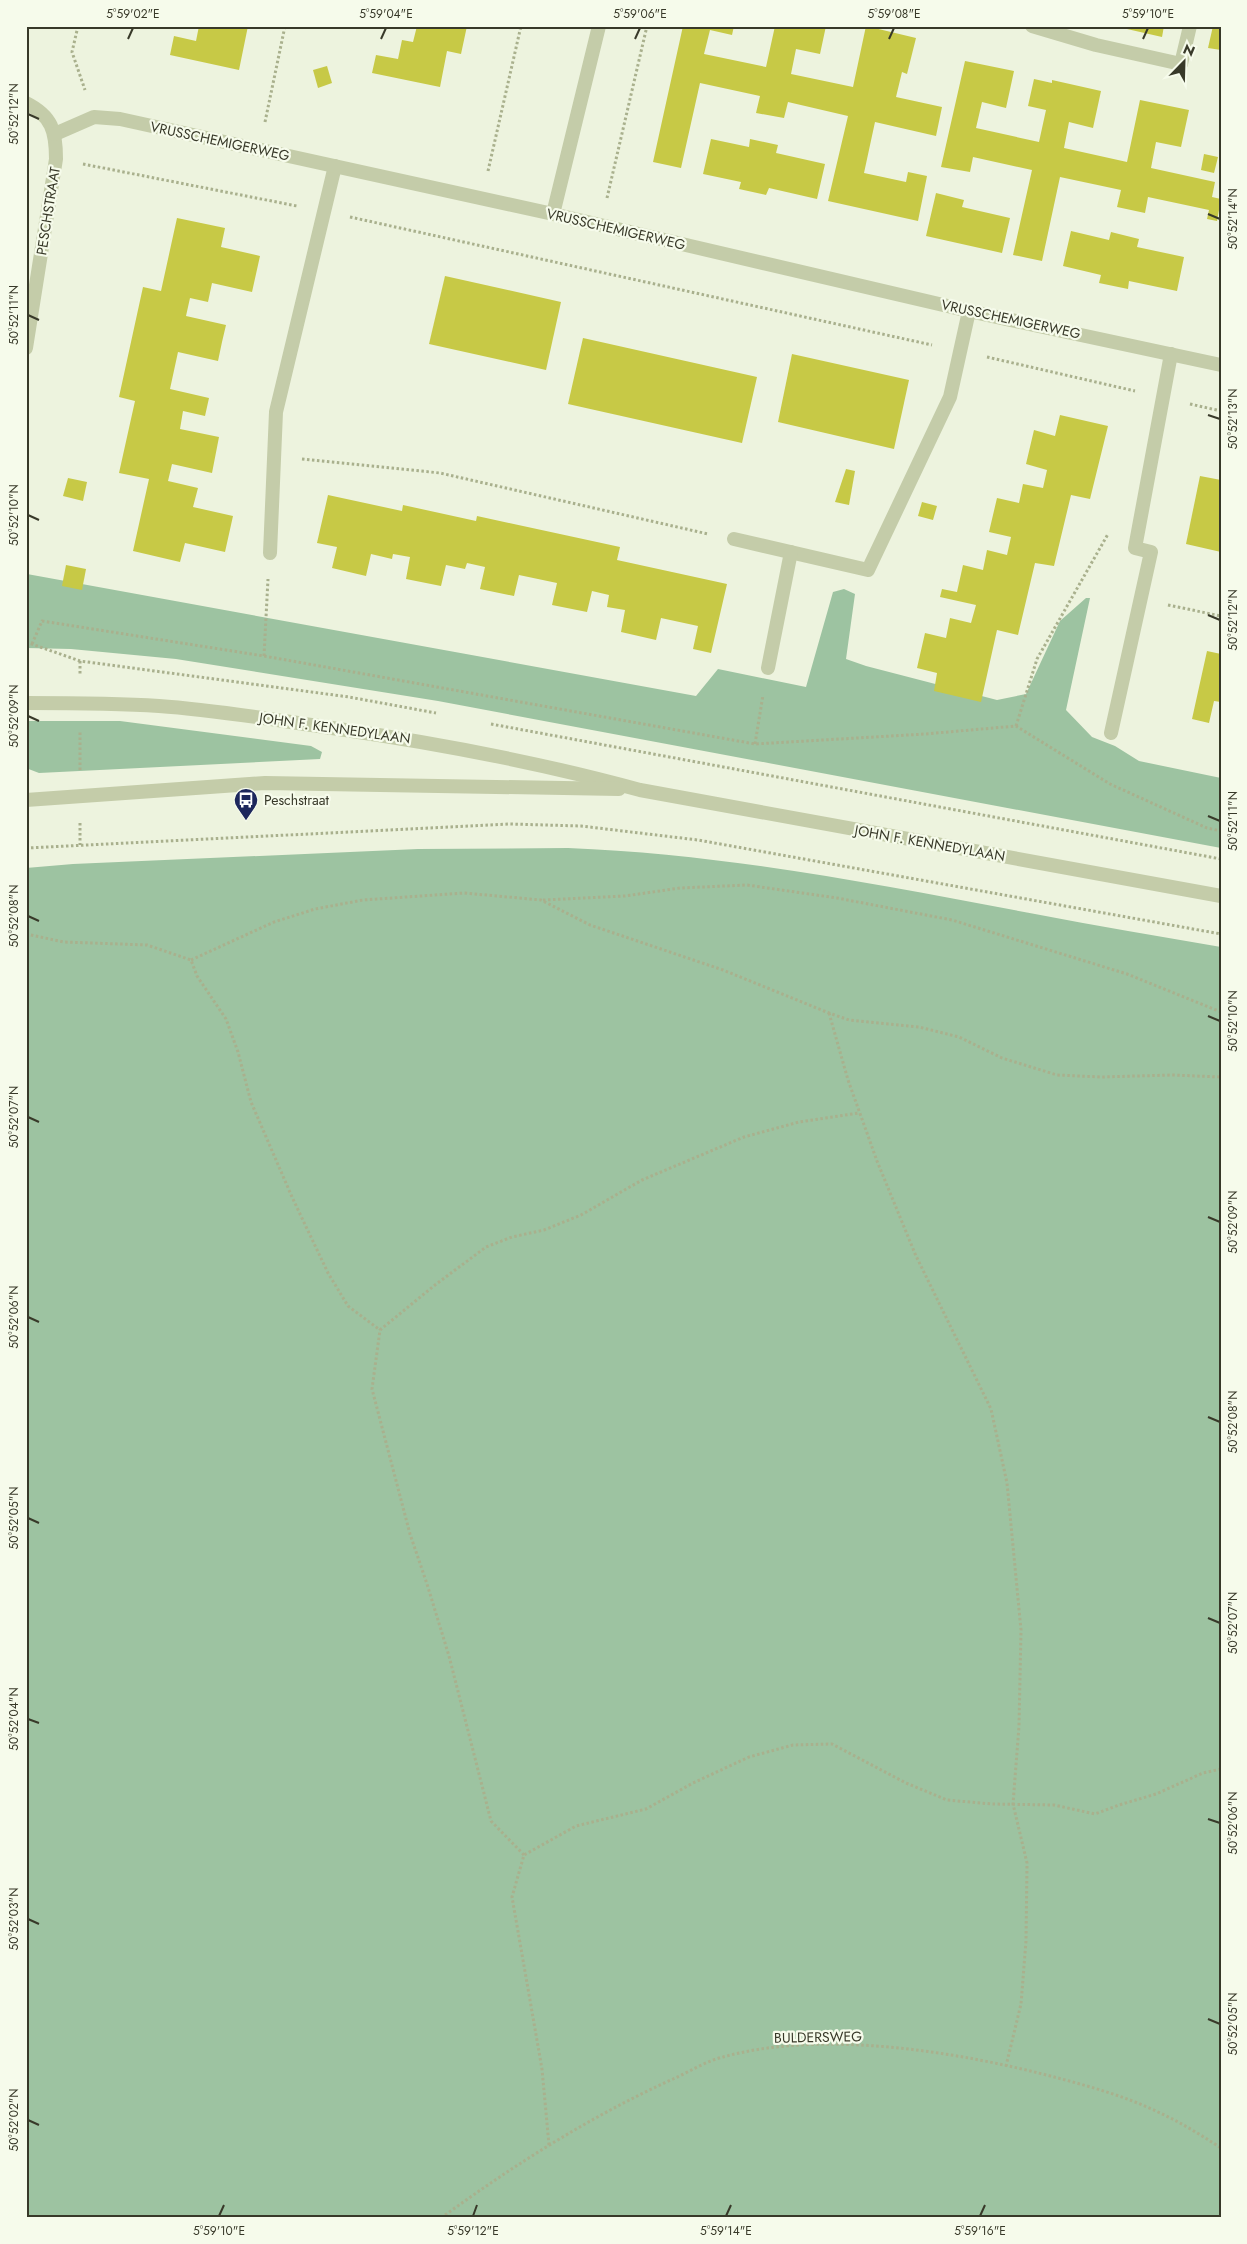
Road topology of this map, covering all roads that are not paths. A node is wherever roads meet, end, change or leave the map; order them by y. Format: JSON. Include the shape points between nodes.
{"nodes":[{"id":1,"x":598,"y":26,"type":"edge"},
{"id":2,"x":1032,"y":26,"type":"edge"},
{"id":3,"x":1190,"y":26,"type":"edge"},
{"id":4,"x":26,"y":103,"type":"edge"},
{"id":5,"x":55,"y":134,"type":"junction"},
{"id":6,"x":335,"y":166,"type":"junction"},
{"id":7,"x":553,"y":214,"type":"junction"},
{"id":8,"x":969,"y":311,"type":"junction"},
{"id":9,"x":26,"y":348,"type":"edge"},
{"id":10,"x":1171,"y":354,"type":"junction"},
{"id":11,"x":1221,"y":365,"type":"edge"},
{"id":12,"x":734,"y":539,"type":"road end"},
{"id":13,"x":791,"y":552,"type":"junction"},
{"id":14,"x":270,"y":553,"type":"road end"},
{"id":15,"x":768,"y":668,"type":"road end"},
{"id":16,"x":26,"y":703,"type":"edge"},
{"id":17,"x":1112,"y":733,"type":"dead end"},
{"id":18,"x":640,"y":790,"type":"junction"},
{"id":19,"x":26,"y":800,"type":"edge"},
{"id":20,"x":1221,"y":896,"type":"edge"}],
"edges":[{"from":1,"to":7,"type":"street"},
{"from":2,"to":3,"type":"street","via":[[1096,45],[1181,64]]},
{"from":4,"to":5,"type":"street","via":[[50,121]]},
{"from":5,"to":6,"type":"street","name":"VRUSSCHEMIGERWEG","via":[[94,117],[120,119]]},
{"from":5,"to":9,"type":"street","name":"PESCHSTRAAT","via":[[56,159]]},
{"from":6,"to":7,"type":"street","name":"VRUSSCHEMIGERWEG"},
{"from":6,"to":14,"type":"street","via":[[276,412]]},
{"from":7,"to":8,"type":"street","name":"VRUSSCHEMIGERWEG"},
{"from":8,"to":10,"type":"street","name":"VRUSSCHEMIGERWEG"},
{"from":8,"to":13,"type":"street","via":[[950,397],[868,570]]},
{"from":10,"to":11,"type":"street","name":"VRUSSCHEMIGERWEG"},
{"from":10,"to":17,"type":"street","via":[[1135,548],[1151,552]]},
{"from":12,"to":13,"type":"street"},
{"from":13,"to":15,"type":"street"},
{"from":16,"to":18,"type":"street","name":"JOHN F. KENNEDYLAAN","via":[[160,706],[237,714],[428,742],[573,772]]},
{"from":18,"to":19,"type":"street","name":"JOHN F. KENNEDYLAAN","via":[[265,783]]},
{"from":18,"to":20,"type":"street","name":"JOHN F. KENNEDYLAAN"}]}
